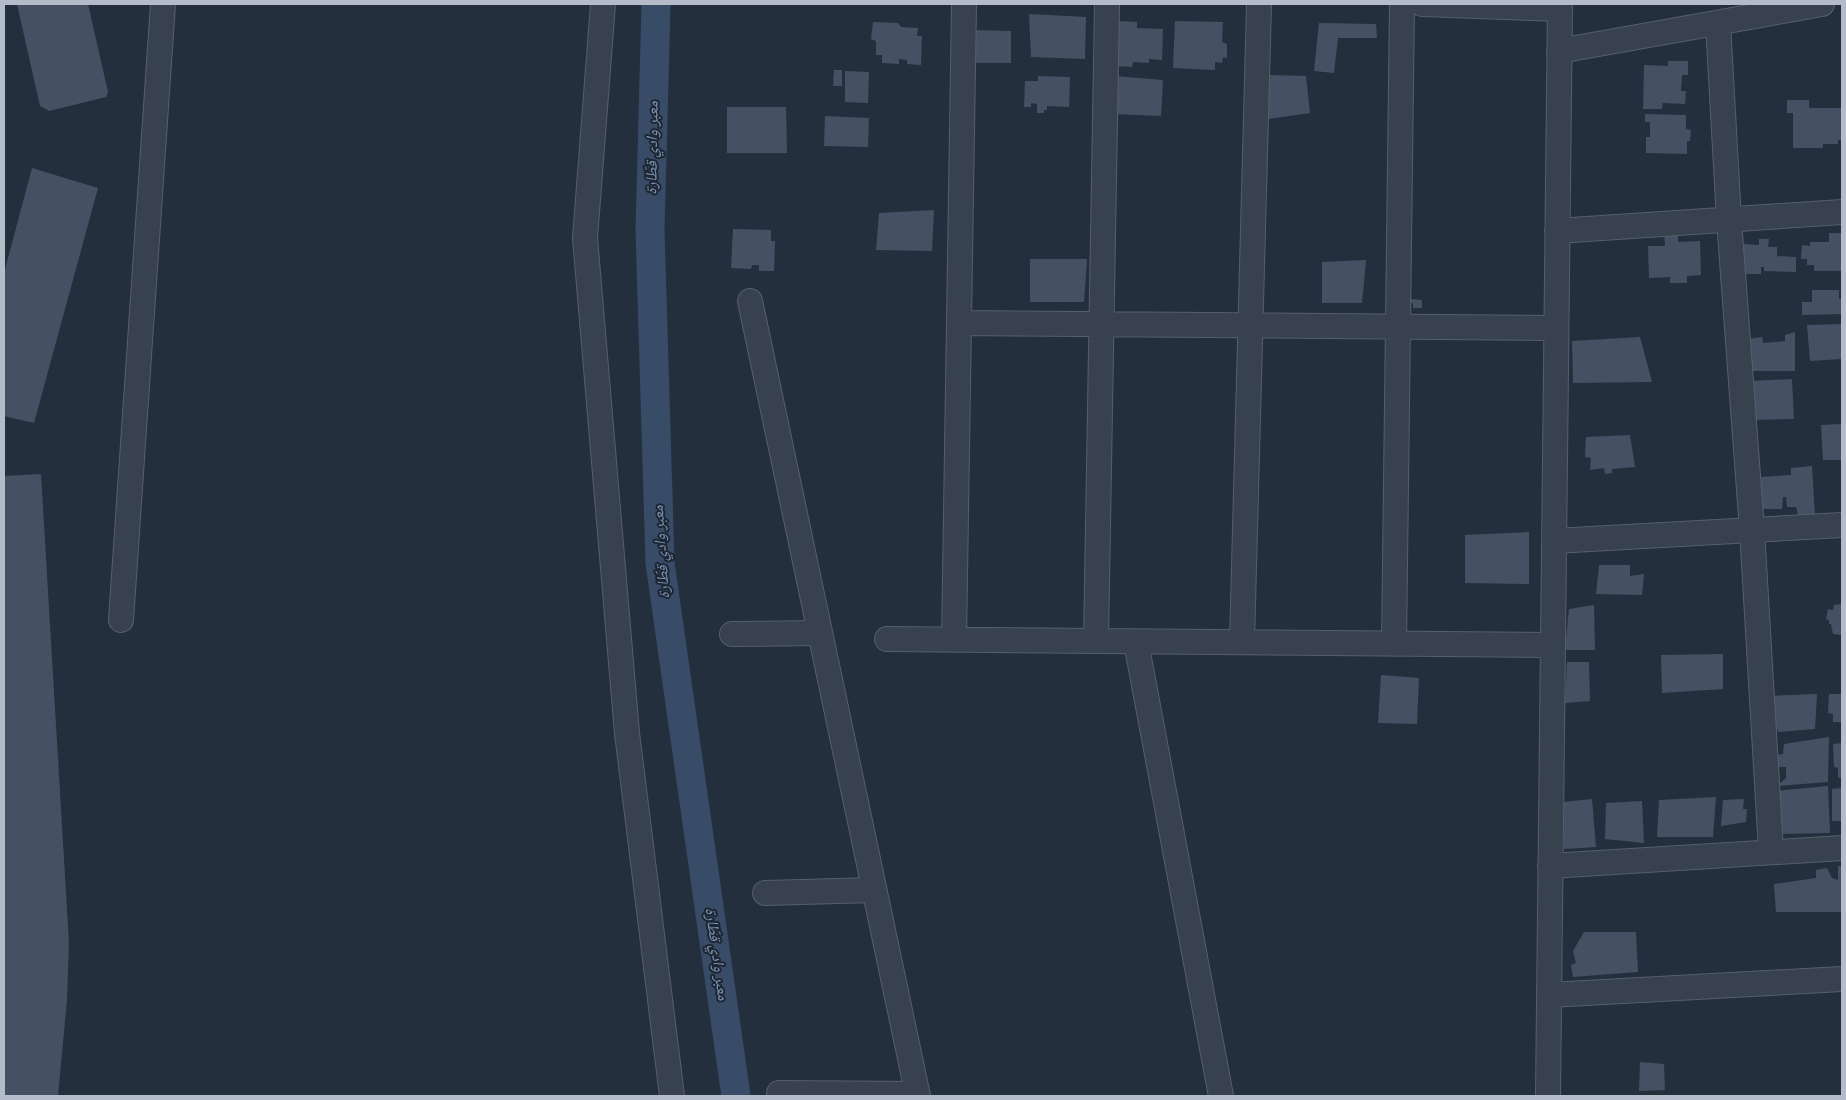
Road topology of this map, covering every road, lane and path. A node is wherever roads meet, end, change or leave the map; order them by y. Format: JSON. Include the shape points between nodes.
{"nodes":[{"id":1,"x":163,"y":4,"type":"edge"},
{"id":2,"x":604,"y":4,"type":"edge"},
{"id":3,"x":964,"y":4,"type":"edge"},
{"id":4,"x":1107,"y":4,"type":"edge"},
{"id":5,"x":1259,"y":4,"type":"edge"},
{"id":6,"x":1402,"y":4,"type":"edge"},
{"id":7,"x":1422,"y":4,"type":"edge"},
{"id":8,"x":1435,"y":4,"type":"edge"},
{"id":9,"x":1822,"y":4,"type":"edge"},
{"id":10,"x":1559,"y":7,"type":"edge"},
{"id":11,"x":1749,"y":11,"type":"edge"},
{"id":12,"x":1718,"y":23,"type":"junction"},
{"id":13,"x":1559,"y":51,"type":"junction"},
{"id":14,"x":1842,"y":212,"type":"edge"},
{"id":15,"x":1729,"y":220,"type":"junction"},
{"id":16,"x":1557,"y":231,"type":"junction"},
{"id":17,"x":750,"y":301,"type":"dead end"},
{"id":18,"x":959,"y":323,"type":"junction"},
{"id":19,"x":1101,"y":324,"type":"junction"},
{"id":20,"x":1250,"y":325,"type":"junction"},
{"id":21,"x":1398,"y":326,"type":"junction"},
{"id":22,"x":1556,"y":328,"type":"junction"},
{"id":23,"x":1842,"y":525,"type":"edge"},
{"id":24,"x":1752,"y":530,"type":"junction"},
{"id":25,"x":1554,"y":541,"type":"junction"},
{"id":26,"x":121,"y":620,"type":"dead end"},
{"id":27,"x":820,"y":633,"type":"junction"},
{"id":28,"x":732,"y":634,"type":"dead end"},
{"id":29,"x":887,"y":640,"type":"dead end"},
{"id":30,"x":954,"y":640,"type":"junction"},
{"id":31,"x":1096,"y":641,"type":"junction"},
{"id":32,"x":1136,"y":642,"type":"junction"},
{"id":33,"x":1242,"y":642,"type":"junction"},
{"id":34,"x":1394,"y":644,"type":"junction"},
{"id":35,"x":1552,"y":645,"type":"junction"},
{"id":36,"x":1842,"y":848,"type":"edge"},
{"id":37,"x":1771,"y":851,"type":"junction"},
{"id":38,"x":1550,"y":866,"type":"junction"},
{"id":39,"x":874,"y":890,"type":"junction"},
{"id":40,"x":765,"y":893,"type":"dead end"},
{"id":41,"x":1842,"y":978,"type":"edge"},
{"id":42,"x":1549,"y":995,"type":"junction"},
{"id":43,"x":779,"y":1094,"type":"dead end"},
{"id":44,"x":918,"y":1095,"type":"edge"},
{"id":45,"x":672,"y":1096,"type":"edge"},
{"id":46,"x":1221,"y":1096,"type":"edge"},
{"id":47,"x":1548,"y":1096,"type":"edge"}],
"edges":[{"from":1,"to":26,"type":"street"},
{"from":2,"to":45,"type":"street","via":[[585,238],[627,733]]},
{"from":3,"to":18,"type":"street"},
{"from":4,"to":19,"type":"street"},
{"from":5,"to":20,"type":"street"},
{"from":6,"to":21,"type":"street"},
{"from":7,"to":8,"type":"street"},
{"from":8,"to":10,"type":"street"},
{"from":9,"to":11,"type":"street"},
{"from":10,"to":13,"type":"street"},
{"from":11,"to":12,"type":"street"},
{"from":12,"to":13,"type":"street"},
{"from":12,"to":15,"type":"street"},
{"from":13,"to":16,"type":"street"},
{"from":14,"to":15,"type":"street"},
{"from":15,"to":16,"type":"street"},
{"from":15,"to":24,"type":"street"},
{"from":16,"to":22,"type":"street"},
{"from":17,"to":27,"type":"street"},
{"from":18,"to":19,"type":"street"},
{"from":18,"to":30,"type":"street"},
{"from":19,"to":20,"type":"street"},
{"from":19,"to":31,"type":"street"},
{"from":20,"to":21,"type":"street"},
{"from":20,"to":33,"type":"street"},
{"from":21,"to":22,"type":"street"},
{"from":21,"to":34,"type":"street"},
{"from":22,"to":25,"type":"street"},
{"from":23,"to":24,"type":"street"},
{"from":24,"to":25,"type":"street"},
{"from":24,"to":37,"type":"street"},
{"from":25,"to":35,"type":"street"},
{"from":27,"to":28,"type":"street"},
{"from":27,"to":39,"type":"street"},
{"from":29,"to":30,"type":"street"},
{"from":30,"to":31,"type":"street"},
{"from":31,"to":32,"type":"street"},
{"from":32,"to":33,"type":"street"},
{"from":32,"to":46,"type":"street"},
{"from":33,"to":34,"type":"street"},
{"from":34,"to":35,"type":"street"},
{"from":35,"to":38,"type":"street"},
{"from":36,"to":37,"type":"street"},
{"from":37,"to":38,"type":"street"},
{"from":38,"to":42,"type":"street"},
{"from":39,"to":40,"type":"street"},
{"from":39,"to":44,"type":"street"},
{"from":41,"to":42,"type":"street"},
{"from":42,"to":47,"type":"street"},
{"from":43,"to":44,"type":"street"}]}
